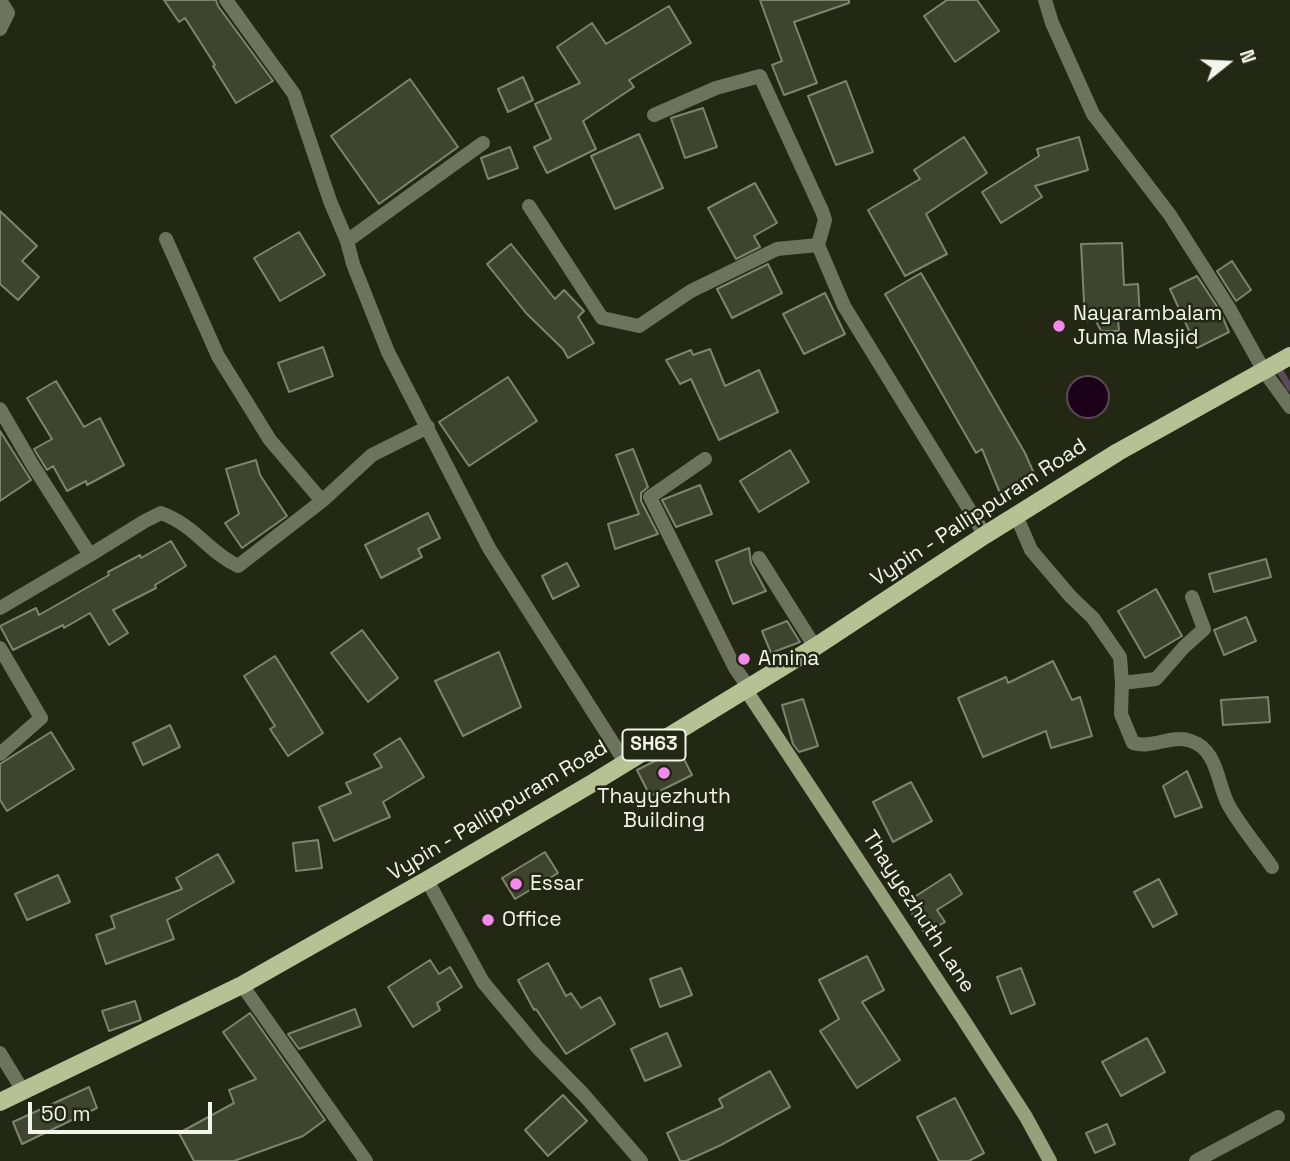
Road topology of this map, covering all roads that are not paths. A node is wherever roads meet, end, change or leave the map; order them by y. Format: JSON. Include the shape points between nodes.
{"nodes":[{"id":1,"x":0,"y":0,"type":"edge"},
{"id":2,"x":226,"y":0,"type":"edge"},
{"id":3,"x":1045,"y":0,"type":"edge"},
{"id":4,"x":0,"y":29,"type":"edge"},
{"id":5,"x":654,"y":115,"type":"dead end"},
{"id":6,"x":483,"y":143,"type":"dead end"},
{"id":7,"x":528,"y":206,"type":"dead end"},
{"id":8,"x":166,"y":239,"type":"dead end"},
{"id":9,"x":348,"y":242,"type":"junction"},
{"id":10,"x":818,"y":245,"type":"junction"},
{"id":11,"x":1290,"y":356,"type":"edge"},
{"id":12,"x":1264,"y":371,"type":"junction"},
{"id":13,"x":1290,"y":407,"type":"edge"},
{"id":14,"x":0,"y":409,"type":"edge"},
{"id":15,"x":428,"y":427,"type":"junction"},
{"id":16,"x":705,"y":459,"type":"dead end"},
{"id":17,"x":322,"y":501,"type":"junction"},
{"id":18,"x":1016,"y":515,"type":"junction"},
{"id":19,"x":985,"y":535,"type":"junction"},
{"id":20,"x":90,"y":555,"type":"junction"},
{"id":21,"x":760,"y":558,"type":"dead end"},
{"id":22,"x":1192,"y":597,"type":"dead end"},
{"id":23,"x":0,"y":608,"type":"edge"},
{"id":24,"x":815,"y":647,"type":"junction"},
{"id":25,"x":0,"y":648,"type":"edge"},
{"id":26,"x":1122,"y":683,"type":"junction"},
{"id":27,"x":747,"y":689,"type":"junction"},
{"id":28,"x":0,"y":754,"type":"edge"},
{"id":29,"x":625,"y":762,"type":"junction"},
{"id":30,"x":1272,"y":867,"type":"dead end"},
{"id":31,"x":427,"y":880,"type":"junction"},
{"id":32,"x":242,"y":985,"type":"junction"},
{"id":33,"x":0,"y":1053,"type":"edge"},
{"id":34,"x":23,"y":1091,"type":"junction"},
{"id":35,"x":0,"y":1102,"type":"edge"},
{"id":36,"x":1278,"y":1117,"type":"dead end"},
{"id":37,"x":366,"y":1161,"type":"edge"},
{"id":38,"x":641,"y":1161,"type":"edge"},
{"id":39,"x":1050,"y":1161,"type":"edge"},
{"id":40,"x":1196,"y":1161,"type":"edge"}],
"edges":[{"from":1,"to":4,"type":"street","via":[[8,13]]},
{"from":2,"to":9,"type":"street","via":[[294,94]]},
{"from":3,"to":12,"type":"street","via":[[1093,114],[1170,215]]},
{"from":5,"to":10,"type":"street","via":[[716,88],[760,76],[822,211],[825,220]]},
{"from":6,"to":9,"type":"street"},
{"from":7,"to":10,"type":"street","via":[[603,318],[639,326],[691,291],[777,249]]},
{"from":8,"to":17,"type":"street","via":[[218,356],[270,440]]},
{"from":9,"to":15,"type":"street","via":[[388,352]]},
{"from":10,"to":19,"type":"street","via":[[844,306]]},
{"from":11,"to":12,"type":"main road","name":"Vypin - Pallippuram Road","number":"SH63"},
{"from":12,"to":13,"type":"street"},
{"from":12,"to":18,"type":"main road","name":"Vypin - Pallippuram Road","number":"SH63"},
{"from":14,"to":20,"type":"street"},
{"from":15,"to":17,"type":"street","via":[[372,455]]},
{"from":15,"to":29,"type":"street","via":[[489,548]]},
{"from":16,"to":27,"type":"street","via":[[650,498]]},
{"from":17,"to":20,"type":"street","via":[[238,566],[221,558],[180,520],[162,513]]},
{"from":18,"to":19,"type":"main road","name":"Vypin - Pallippuram Road","number":"SH63"},
{"from":18,"to":26,"type":"street","via":[[1031,550],[1093,618],[1120,657]]},
{"from":19,"to":24,"type":"main road","name":"Vypin - Pallippuram Road","number":"SH63"},
{"from":20,"to":23,"type":"street"},
{"from":21,"to":24,"type":"street"},
{"from":22,"to":26,"type":"street","via":[[1204,629],[1156,679]]},
{"from":24,"to":27,"type":"main road","name":"Vypin - Pallippuram Road","number":"SH63"},
{"from":25,"to":28,"type":"street","via":[[41,718]]},
{"from":26,"to":30,"type":"street","via":[[1121,714],[1133,743],[1144,746],[1181,738],[1208,752],[1228,804]]},
{"from":27,"to":29,"type":"main road","name":"Vypin - Pallippuram Road","number":"SH63"},
{"from":27,"to":39,"type":"street","name":"Thayyezhuth Lane","via":[[1026,1117]]},
{"from":29,"to":31,"type":"main road","name":"Vypin - Pallippuram Road","number":"SH63"},
{"from":31,"to":32,"type":"main road","name":"Vypin - Pallippuram Road","number":"SH63"},
{"from":31,"to":38,"type":"street","via":[[483,982]]},
{"from":32,"to":34,"type":"main road","name":"Vypin - Pallippuram Road","number":"SH63"},
{"from":32,"to":37,"type":"street"},
{"from":33,"to":34,"type":"street"},
{"from":34,"to":35,"type":"main road","name":"Vypin - Pallippuram Road","number":"SH63"},
{"from":36,"to":40,"type":"street"}]}
